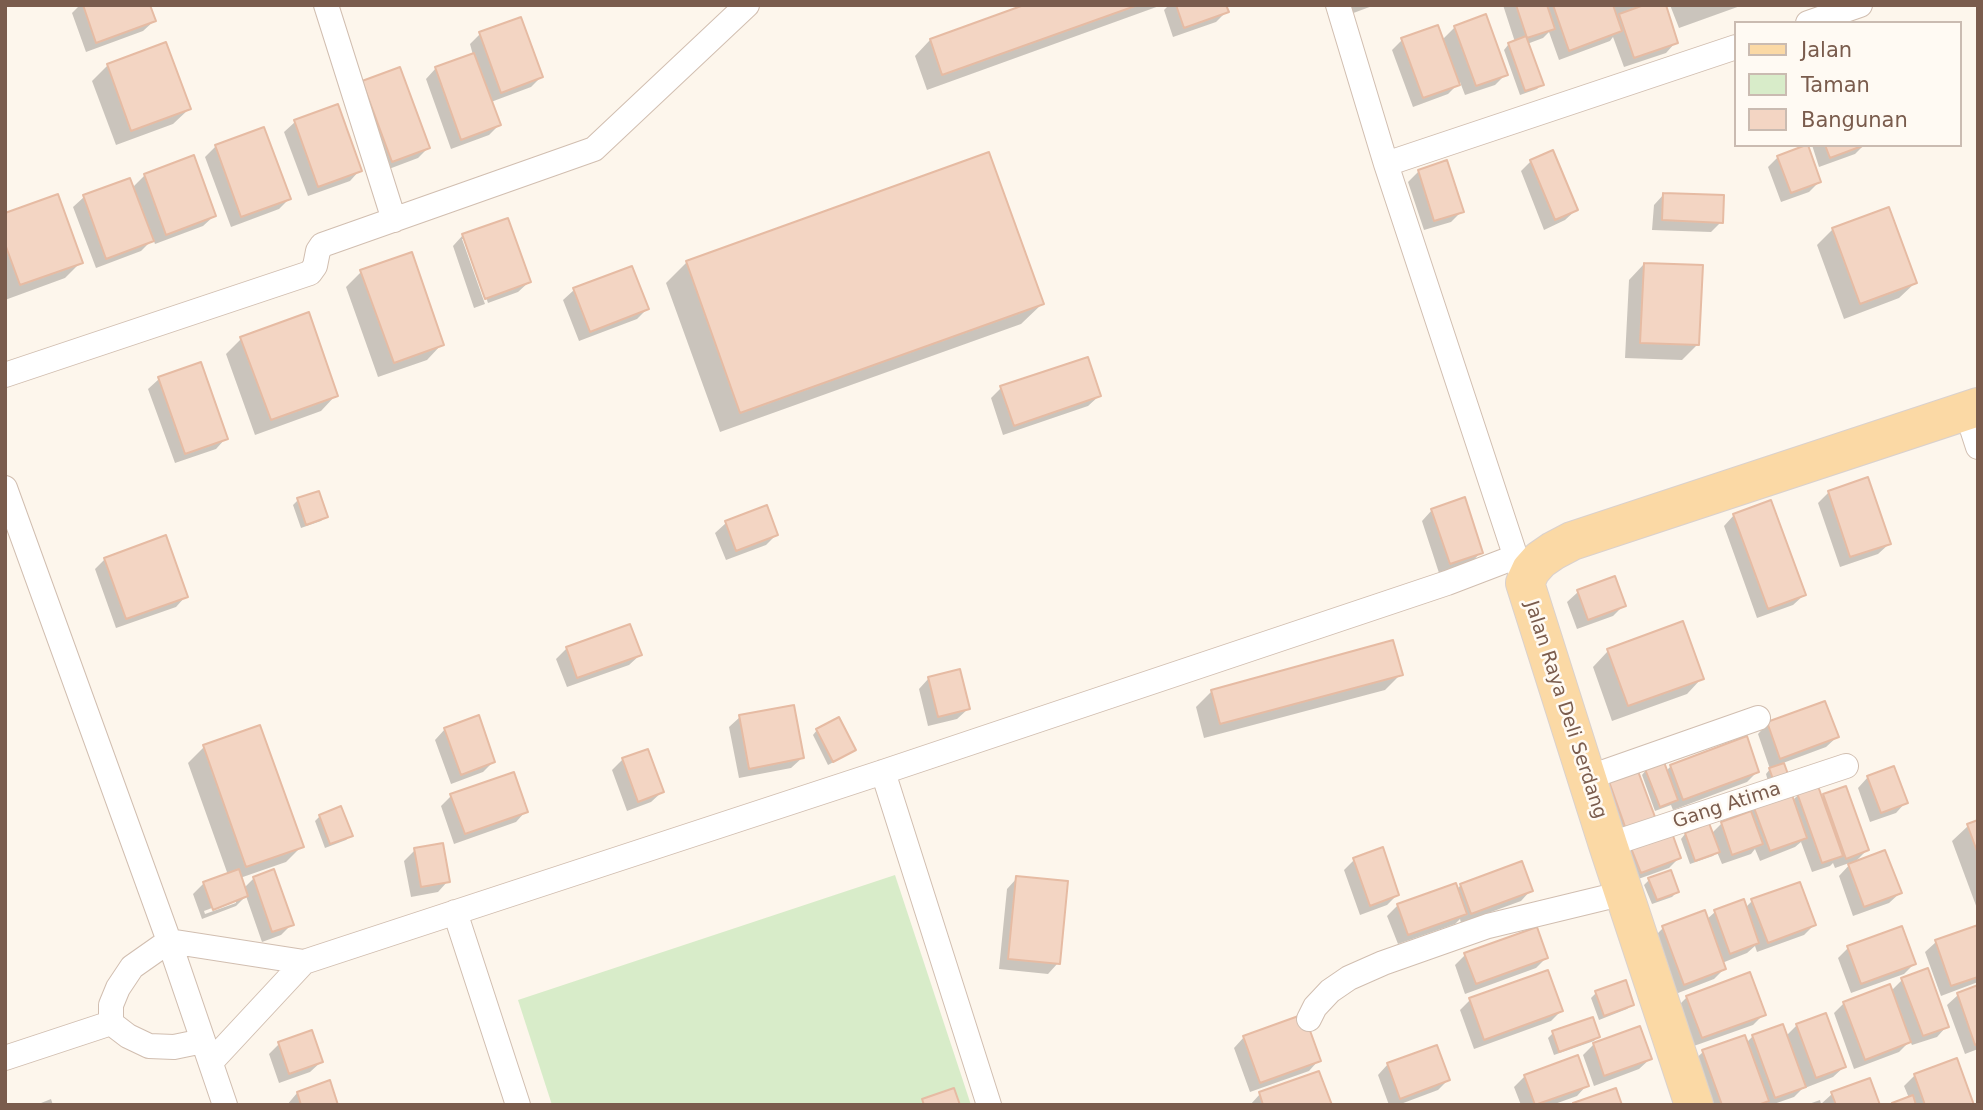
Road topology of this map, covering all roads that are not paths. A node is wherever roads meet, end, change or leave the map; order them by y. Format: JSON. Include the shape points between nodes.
{"nodes":[{"id":1,"x":326,"y":5,"type":"edge"},
{"id":2,"x":747,"y":5,"type":"edge"},
{"id":3,"x":1338,"y":5,"type":"edge"},
{"id":4,"x":1860,"y":5,"type":"edge"},
{"id":5,"x":1814,"y":21,"type":"edge"},
{"id":6,"x":1734,"y":48,"type":"edge"},
{"id":7,"x":1386,"y":164,"type":"junction"},
{"id":8,"x":394,"y":220,"type":"junction"},
{"id":9,"x":5,"y":375,"type":"edge"},
{"id":10,"x":1972,"y":408,"type":"edge"},
{"id":11,"x":1978,"y":447,"type":"edge"},
{"id":12,"x":5,"y":488,"type":"edge"},
{"id":13,"x":1520,"y":570,"type":"junction"},
{"id":14,"x":1758,"y":718,"type":"dead end"},
{"id":15,"x":1846,"y":766,"type":"dead end"},
{"id":16,"x":883,"y":772,"type":"junction"},
{"id":17,"x":1587,"y":778,"type":"junction"},
{"id":18,"x":1608,"y":845,"type":"junction"},
{"id":19,"x":1624,"y":893,"type":"junction"},
{"id":20,"x":455,"y":912,"type":"junction"},
{"id":21,"x":169,"y":941,"type":"junction"},
{"id":22,"x":304,"y":962,"type":"junction"},
{"id":23,"x":1310,"y":1018,"type":"dead end"},
{"id":24,"x":111,"y":1023,"type":"junction"},
{"id":25,"x":207,"y":1052,"type":"junction"},
{"id":26,"x":5,"y":1058,"type":"edge"},
{"id":27,"x":225,"y":1105,"type":"edge"},
{"id":28,"x":518,"y":1105,"type":"edge"},
{"id":29,"x":989,"y":1105,"type":"edge"},
{"id":30,"x":1694,"y":1105,"type":"edge"}],
"edges":[{"from":1,"to":8,"type":"street"},
{"from":2,"to":8,"type":"street","via":[[594,149]]},
{"from":3,"to":7,"type":"street"},
{"from":4,"to":5,"type":"street"},
{"from":6,"to":7,"type":"street"},
{"from":7,"to":13,"type":"street"},
{"from":8,"to":9,"type":"street","via":[[322,245],[310,273]]},
{"from":10,"to":11,"type":"street"},
{"from":10,"to":13,"type":"main road","name":"Jalan Raya Deli Serdang","via":[[1572,541],[1539,560],[1531,570]]},
{"from":12,"to":21,"type":"street"},
{"from":13,"to":16,"type":"street","via":[[1447,583]]},
{"from":13,"to":17,"type":"main road","name":"Jalan Raya Deli Serdang"},
{"from":14,"to":17,"type":"street"},
{"from":15,"to":18,"type":"street","name":"Gang Atima"},
{"from":16,"to":20,"type":"street"},
{"from":16,"to":29,"type":"street"},
{"from":17,"to":18,"type":"main road","name":"Jalan Raya Deli Serdang"},
{"from":18,"to":19,"type":"main road","name":"Jalan Raya Deli Serdang"},
{"from":19,"to":23,"type":"street","via":[[1488,926],[1383,963],[1330,991]]},
{"from":19,"to":30,"type":"main road","name":"Jalan Raya Deli Serdang"},
{"from":20,"to":22,"type":"street"},
{"from":20,"to":28,"type":"street"},
{"from":21,"to":22,"type":"street"},
{"from":21,"to":24,"type":"street","via":[[132,967],[111,1005]]},
{"from":21,"to":25,"type":"street"},
{"from":22,"to":25,"type":"street"},
{"from":24,"to":25,"type":"street","via":[[149,1046]]},
{"from":24,"to":26,"type":"street"},
{"from":25,"to":27,"type":"street"}]}
